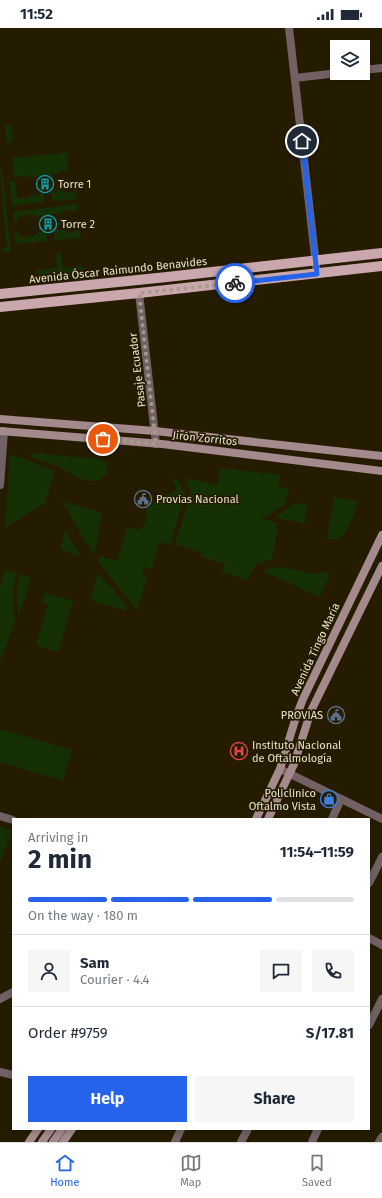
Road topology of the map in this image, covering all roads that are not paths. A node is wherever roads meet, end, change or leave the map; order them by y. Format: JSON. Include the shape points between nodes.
{"nodes":[{"id":1,"x":289,"y":28,"type":"edge"},
{"id":2,"x":382,"y":68,"type":"edge"},
{"id":3,"x":370,"y":69,"type":"edge"},
{"id":4,"x":330,"y":74,"type":"edge"},
{"id":5,"x":295,"y":78,"type":"junction"},
{"id":6,"x":382,"y":253,"type":"edge"},
{"id":7,"x":315,"y":260,"type":"junction"},
{"id":8,"x":382,"y":266,"type":"edge"},
{"id":9,"x":317,"y":274,"type":"junction"},
{"id":10,"x":139,"y":293,"type":"junction"},
{"id":11,"x":0,"y":294,"type":"edge"},
{"id":12,"x":0,"y":306,"type":"edge"},
{"id":13,"x":0,"y":419,"type":"edge"},
{"id":14,"x":155,"y":430,"type":"junction"},
{"id":15,"x":2,"y":431,"type":"edge"},
{"id":16,"x":156,"y":444,"type":"junction"},
{"id":17,"x":382,"y":456,"type":"edge"},
{"id":18,"x":382,"y":471,"type":"edge"},
{"id":19,"x":0,"y":485,"type":"edge"},
{"id":20,"x":382,"y":535,"type":"edge"},
{"id":21,"x":382,"y":566,"type":"edge"},
{"id":22,"x":280,"y":769,"type":"junction"},
{"id":23,"x":289,"y":774,"type":"junction"},
{"id":24,"x":342,"y":799,"type":"junction"},
{"id":25,"x":0,"y":816,"type":"edge"},
{"id":26,"x":256,"y":818,"type":"edge"},
{"id":27,"x":268,"y":818,"type":"edge"},
{"id":28,"x":332,"y":818,"type":"edge"},
{"id":29,"x":382,"y":819,"type":"edge"},
{"id":30,"x":12,"y":820,"type":"edge"},
{"id":31,"x":382,"y":857,"type":"edge"},
{"id":32,"x":370,"y":881,"type":"edge"},
{"id":33,"x":370,"y":939,"type":"edge"},
{"id":34,"x":382,"y":945,"type":"edge"},
{"id":35,"x":12,"y":993,"type":"edge"},
{"id":36,"x":0,"y":999,"type":"edge"},
{"id":37,"x":382,"y":999,"type":"edge"},
{"id":38,"x":371,"y":1014,"type":"edge"},
{"id":39,"x":382,"y":1019,"type":"edge"},
{"id":40,"x":0,"y":1072,"type":"edge"},
{"id":41,"x":12,"y":1075,"type":"edge"},
{"id":42,"x":37,"y":1130,"type":"edge"},
{"id":43,"x":50,"y":1130,"type":"edge"},
{"id":44,"x":61,"y":1130,"type":"edge"},
{"id":45,"x":71,"y":1130,"type":"edge"},
{"id":46,"x":181,"y":1130,"type":"edge"},
{"id":47,"x":248,"y":1130,"type":"edge"},
{"id":48,"x":318,"y":1130,"type":"edge"},
{"id":49,"x":382,"y":1137,"type":"edge"},
{"id":50,"x":29,"y":1142,"type":"edge"},
{"id":51,"x":42,"y":1142,"type":"edge"},
{"id":52,"x":53,"y":1142,"type":"edge"},
{"id":53,"x":63,"y":1142,"type":"edge"},
{"id":54,"x":175,"y":1142,"type":"edge"},
{"id":55,"x":242,"y":1142,"type":"edge"},
{"id":56,"x":312,"y":1142,"type":"edge"},
{"id":57,"x":380,"y":1142,"type":"edge"}],
"edges":[{"from":1,"to":5,"type":"street"},
{"from":2,"to":3,"type":"street"},
{"from":4,"to":5,"type":"street"},
{"from":5,"to":7,"type":"street"},
{"from":6,"to":7,"type":"main road","name":"Avenida Óscar Raimundo Benavides"},
{"from":7,"to":9,"type":"street"},
{"from":7,"to":11,"type":"main road","name":"Avenida Óscar Raimundo Benavides"},
{"from":8,"to":9,"type":"main road"},
{"from":9,"to":10,"type":"main road"},
{"from":10,"to":12,"type":"main road"},
{"from":10,"to":14,"type":"street","name":"Pasaje Ecuador"},
{"from":13,"to":14,"type":"main road","name":"Jirón Zorritos"},
{"from":14,"to":16,"type":"street","name":"Pasaje Ecuador"},
{"from":14,"to":17,"type":"main road","name":"Jirón Zorritos"},
{"from":15,"to":16,"type":"main road","name":"Jirón Zorritos"},
{"from":15,"to":19,"type":"street"},
{"from":16,"to":18,"type":"main road","name":"Jirón Zorritos"},
{"from":20,"to":22,"type":"main road","name":"Avenida Tingo María","via":[[303,699]]},
{"from":21,"to":23,"type":"main road","name":"Avenida Tingo María","via":[[311,712]]},
{"from":22,"to":23,"type":"street"},
{"from":22,"to":26,"type":"main road","name":"Avenida Tingo María"},
{"from":23,"to":24,"type":"street"},
{"from":23,"to":27,"type":"main road","name":"Avenida Tingo María"},
{"from":24,"to":28,"type":"street"},
{"from":24,"to":29,"type":"street"},
{"from":25,"to":30,"type":"street"},
{"from":31,"to":32,"type":"street"},
{"from":33,"to":34,"type":"street"},
{"from":35,"to":36,"type":"street"},
{"from":37,"to":38,"type":"street"},
{"from":38,"to":39,"type":"street"},
{"from":40,"to":41,"type":"street"},
{"from":42,"to":50,"type":"main road"},
{"from":43,"to":51,"type":"main road"},
{"from":44,"to":52,"type":"main road"},
{"from":45,"to":53,"type":"main road"},
{"from":46,"to":54,"type":"street"},
{"from":47,"to":55,"type":"street"},
{"from":48,"to":56,"type":"street"},
{"from":49,"to":57,"type":"street"}]}
